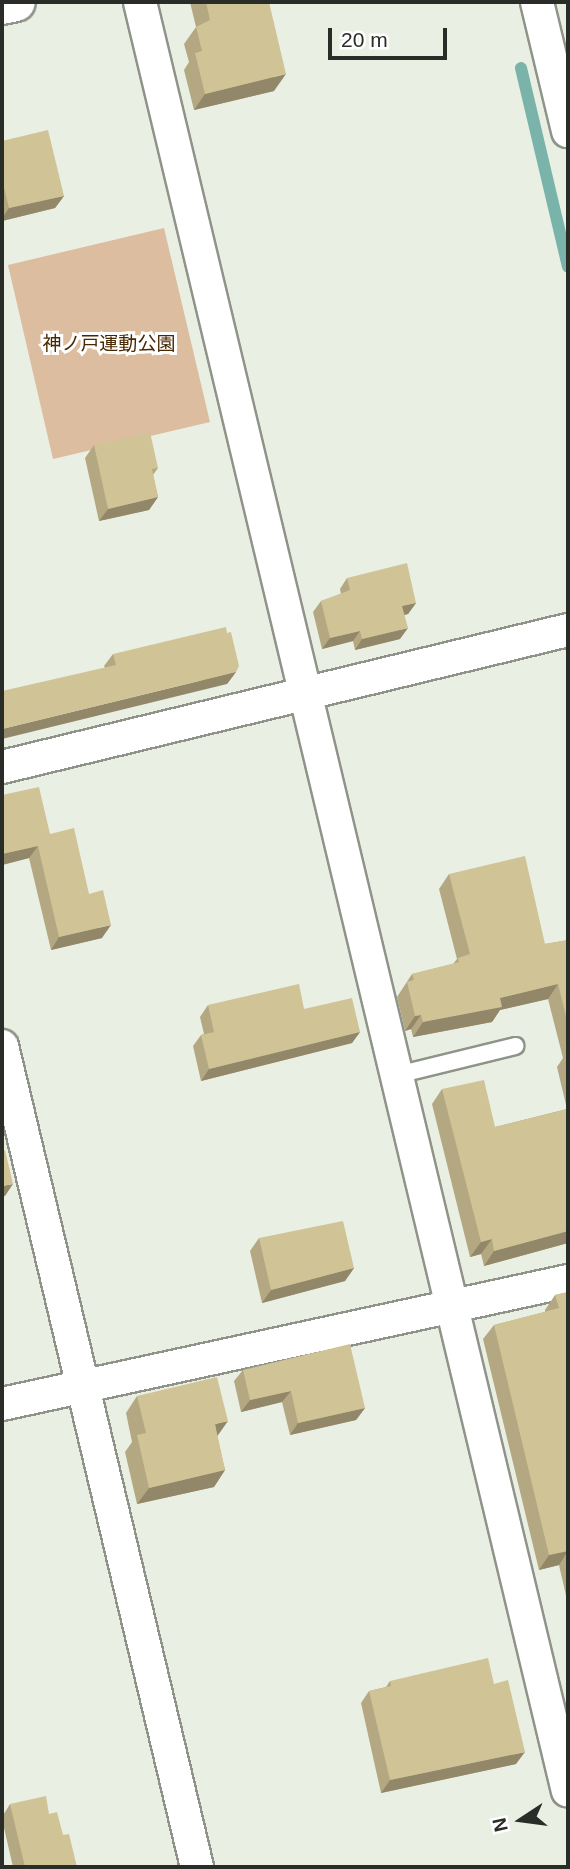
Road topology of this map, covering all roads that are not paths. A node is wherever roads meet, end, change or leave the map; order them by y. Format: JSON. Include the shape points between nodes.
{"nodes":[{"id":1,"x":16,"y":2,"type":"edge"},
{"id":2,"x":141,"y":2,"type":"edge"},
{"id":3,"x":537,"y":2,"type":"edge"},
{"id":4,"x":2,"y":5,"type":"edge"},
{"id":5,"x":568,"y":131,"type":"edge"},
{"id":6,"x":568,"y":631,"type":"edge"},
{"id":7,"x":306,"y":694,"type":"junction"},
{"id":8,"x":2,"y":767,"type":"edge"},
{"id":9,"x":2,"y":1046,"type":"edge"},
{"id":10,"x":515,"y":1046,"type":"dead end"},
{"id":11,"x":397,"y":1075,"type":"junction"},
{"id":12,"x":568,"y":1281,"type":"edge"},
{"id":13,"x":452,"y":1306,"type":"junction"},
{"id":14,"x":82,"y":1386,"type":"junction"},
{"id":15,"x":2,"y":1404,"type":"edge"},
{"id":16,"x":568,"y":1791,"type":"edge"},
{"id":17,"x":197,"y":1867,"type":"edge"}],
"edges":[{"from":1,"to":4,"type":"street"},
{"from":2,"to":7,"type":"street"},
{"from":3,"to":5,"type":"street"},
{"from":6,"to":7,"type":"street"},
{"from":7,"to":8,"type":"street"},
{"from":7,"to":11,"type":"street"},
{"from":9,"to":14,"type":"street"},
{"from":10,"to":11,"type":"lane"},
{"from":11,"to":13,"type":"street"},
{"from":12,"to":13,"type":"street"},
{"from":13,"to":14,"type":"street"},
{"from":13,"to":16,"type":"street"},
{"from":14,"to":15,"type":"street"},
{"from":14,"to":17,"type":"street"}]}
